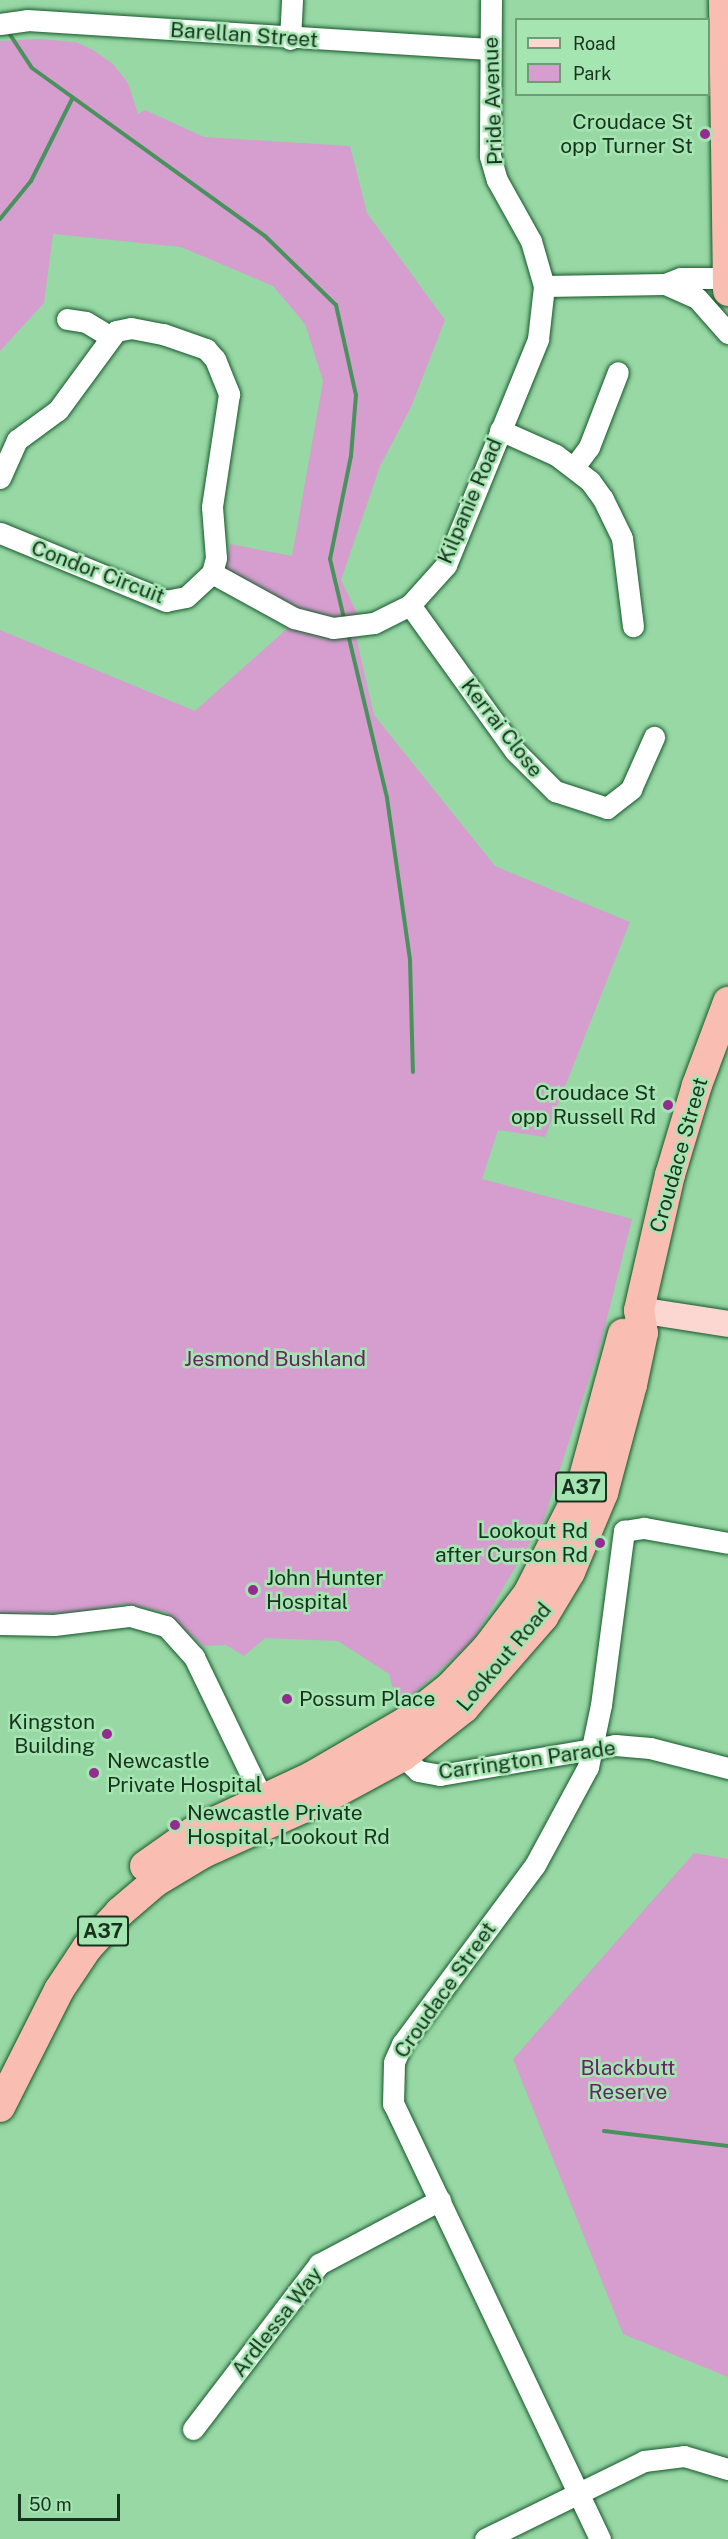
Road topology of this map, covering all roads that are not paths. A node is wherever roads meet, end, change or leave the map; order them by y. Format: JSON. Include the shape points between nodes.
{"nodes":[{"id":1,"x":292,"y":0,"type":"edge"},
{"id":2,"x":490,"y":0,"type":"edge"},
{"id":3,"x":724,"y":0,"type":"edge"},
{"id":4,"x":0,"y":24,"type":"edge"},
{"id":5,"x":290,"y":39,"type":"junction"},
{"id":6,"x":489,"y":49,"type":"junction"},
{"id":7,"x":728,"y":278,"type":"edge"},
{"id":8,"x":665,"y":284,"type":"junction"},
{"id":9,"x":544,"y":286,"type":"junction"},
{"id":10,"x":728,"y":291,"type":"edge"},
{"id":11,"x":67,"y":319,"type":"dead end"},
{"id":12,"x":728,"y":333,"type":"edge"},
{"id":13,"x":109,"y":336,"type":"junction"},
{"id":14,"x":618,"y":372,"type":"dead end"},
{"id":15,"x":500,"y":430,"type":"junction"},
{"id":16,"x":574,"y":467,"type":"junction"},
{"id":17,"x":0,"y":478,"type":"edge"},
{"id":18,"x":0,"y":533,"type":"edge"},
{"id":19,"x":212,"y":573,"type":"junction"},
{"id":20,"x":410,"y":605,"type":"junction"},
{"id":21,"x":633,"y":626,"type":"dead end"},
{"id":22,"x":654,"y":737,"type":"dead end"},
{"id":23,"x":728,"y":1002,"type":"edge"},
{"id":24,"x":639,"y":1310,"type":"junction"},
{"id":25,"x":690,"y":1319,"type":"junction"},
{"id":26,"x":728,"y":1324,"type":"edge"},
{"id":27,"x":638,"y":1351,"type":"junction"},
{"id":28,"x":728,"y":1543,"type":"edge"},
{"id":29,"x":0,"y":1624,"type":"edge"},
{"id":30,"x":592,"y":1747,"type":"junction"},
{"id":31,"x":403,"y":1756,"type":"junction"},
{"id":32,"x":728,"y":1768,"type":"edge"},
{"id":33,"x":268,"y":1810,"type":"junction"},
{"id":34,"x":0,"y":2069,"type":"edge"},
{"id":35,"x":0,"y":2107,"type":"edge"},
{"id":36,"x":440,"y":2200,"type":"junction"},
{"id":37,"x":193,"y":2429,"type":"dead end"},
{"id":38,"x":728,"y":2469,"type":"edge"},
{"id":39,"x":580,"y":2493,"type":"junction"},
{"id":40,"x":485,"y":2539,"type":"edge"},
{"id":41,"x":600,"y":2539,"type":"edge"}],
"edges":[{"from":1,"to":5,"type":"street"},
{"from":2,"to":6,"type":"street","name":"Pride Avenue"},
{"from":3,"to":7,"type":"highway"},
{"from":4,"to":5,"type":"street","name":"Barellan Street","via":[[56,21]]},
{"from":5,"to":6,"type":"street","name":"Barellan Street"},
{"from":6,"to":9,"type":"street","name":"Pride Avenue","via":[[493,168],[531,241]]},
{"from":7,"to":8,"type":"street","via":[[681,278]]},
{"from":7,"to":10,"type":"highway"},
{"from":8,"to":9,"type":"street"},
{"from":8,"to":12,"type":"street","via":[[697,298]]},
{"from":9,"to":15,"type":"street","name":"Kilpanie Road","via":[[537,339]]},
{"from":11,"to":13,"type":"street","via":[[86,322]]},
{"from":13,"to":17,"type":"street","via":[[58,410],[16,440]]},
{"from":13,"to":19,"type":"street","via":[[130,328],[164,334],[206,349],[227,385],[229,402],[212,507],[216,548]]},
{"from":14,"to":16,"type":"street","via":[[589,447]]},
{"from":15,"to":16,"type":"street"},
{"from":15,"to":20,"type":"street","name":"Kilpanie Road","via":[[446,565]]},
{"from":16,"to":21,"type":"street","via":[[603,499],[622,538]]},
{"from":18,"to":19,"type":"street","name":"Condor Circuit","via":[[166,601],[186,597]]},
{"from":19,"to":20,"type":"street","name":"Kilpanie Road","via":[[294,618],[333,628],[374,623]]},
{"from":20,"to":22,"type":"street","name":"Kerrai Close","via":[[515,752],[555,791],[607,808],[631,789]]},
{"from":23,"to":24,"type":"highway","name":"Croudace Street","number":"A37","via":[[697,1085],[670,1175]]},
{"from":24,"to":25,"type":"main road"},
{"from":24,"to":27,"type":"highway","name":"Lookout Road","number":"A37","via":[[643,1333]]},
{"from":24,"to":33,"type":"highway","name":"Lookout Road","number":"A37","via":[[624,1327],[580,1492],[554,1550],[521,1604],[450,1687],[406,1722]]},
{"from":25,"to":26,"type":"main road"},
{"from":25,"to":27,"type":"main road","via":[[662,1329]]},
{"from":27,"to":31,"type":"highway","name":"Lookout Road","number":"A37","via":[[603,1493],[570,1572],[543,1617],[464,1708]]},
{"from":28,"to":30,"type":"street","name":"Croudace Street","via":[[644,1528],[624,1532]]},
{"from":29,"to":33,"type":"street","via":[[54,1624],[130,1616],[166,1626],[194,1657]]},
{"from":30,"to":31,"type":"street","name":"Carrington Parade","via":[[440,1775],[418,1771]]},
{"from":30,"to":32,"type":"street","name":"Carrington Parade","via":[[650,1748]]},
{"from":30,"to":36,"type":"street","name":"Croudace Street","via":[[584,1777],[552,1838],[402,2044],[394,2062],[393,2104]]},
{"from":31,"to":33,"type":"highway","name":"Lookout Road","number":"A37"},
{"from":33,"to":34,"type":"highway","name":"Lookout Road","number":"A37","via":[[193,1833],[145,1866],[105,1901],[44,1982]]},
{"from":33,"to":35,"type":"highway","name":"Lookout Road","number":"A37","via":[[155,1882],[87,1947],[59,1990]]},
{"from":36,"to":37,"type":"street","name":"Ardlessa Way","via":[[319,2264]]},
{"from":36,"to":39,"type":"street","name":"Croudace Street"},
{"from":38,"to":39,"type":"street","via":[[684,2456],[644,2461]]},
{"from":39,"to":40,"type":"street"},
{"from":39,"to":41,"type":"street","name":"Croudace Street"}]}
